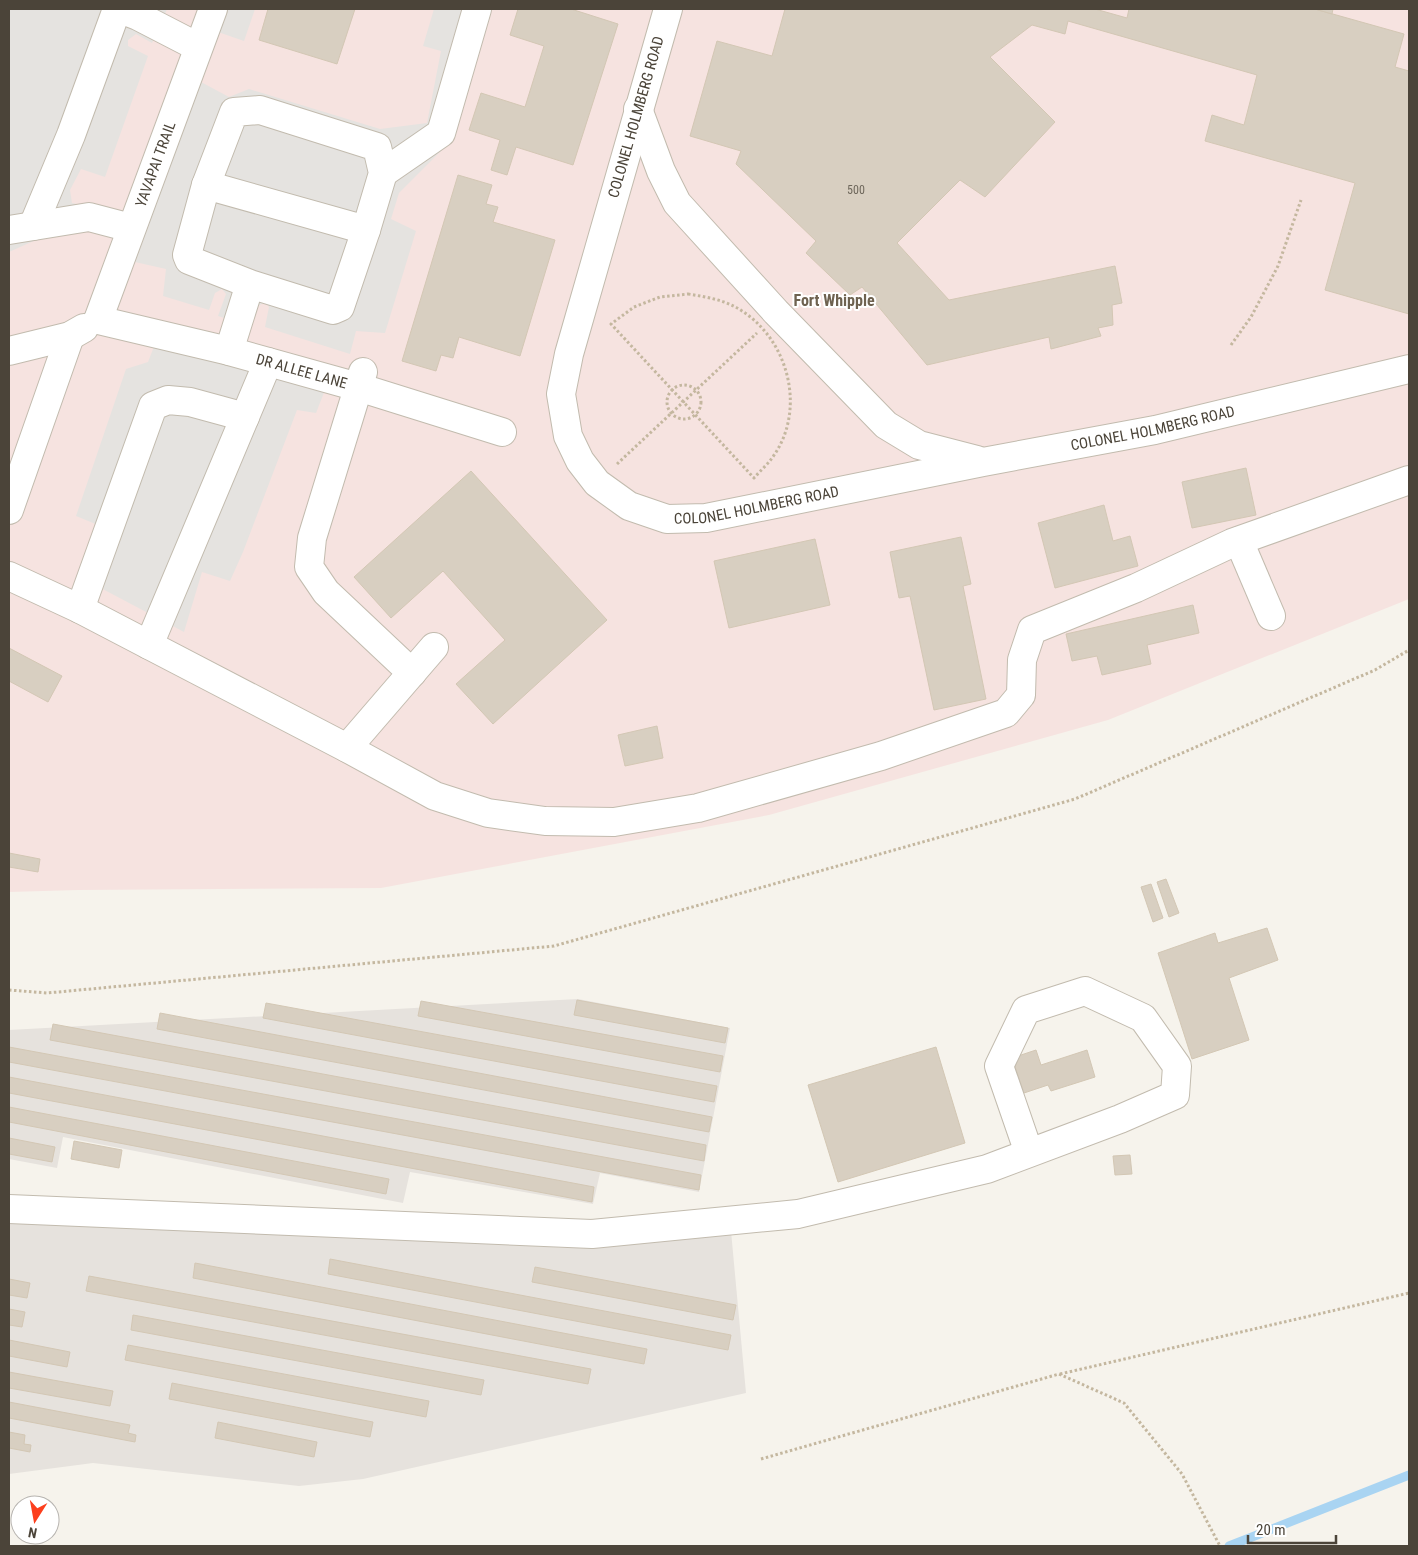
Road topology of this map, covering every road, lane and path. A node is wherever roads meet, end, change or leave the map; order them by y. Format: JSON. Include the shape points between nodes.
{"nodes":[{"id":1,"x":119,"y":9,"type":"edge"},
{"id":2,"x":213,"y":9,"type":"edge"},
{"id":3,"x":478,"y":9,"type":"edge"},
{"id":4,"x":668,"y":9,"type":"edge"},
{"id":5,"x":198,"y":47,"type":"junction"},
{"id":6,"x":638,"y":110,"type":"junction"},
{"id":7,"x":383,"y":173,"type":"junction"},
{"id":8,"x":206,"y":185,"type":"junction"},
{"id":9,"x":1301,"y":200,"type":"dead end"},
{"id":10,"x":21,"y":228,"type":"edge"},
{"id":11,"x":131,"y":228,"type":"junction"},
{"id":12,"x":366,"y":230,"type":"junction"},
{"id":13,"x":250,"y":284,"type":"junction"},
{"id":14,"x":98,"y":320,"type":"junction"},
{"id":15,"x":763,"y":328,"type":"junction"},
{"id":16,"x":70,"y":336,"type":"junction"},
{"id":17,"x":1231,"y":345,"type":"dead end"},
{"id":18,"x":9,"y":351,"type":"edge"},
{"id":19,"x":229,"y":351,"type":"junction"},
{"id":20,"x":268,"y":362,"type":"junction"},
{"id":21,"x":1409,"y":369,"type":"edge"},
{"id":22,"x":361,"y":380,"type":"junction"},
{"id":23,"x":671,"y":390,"type":"junction"},
{"id":24,"x":696,"y":390,"type":"junction"},
{"id":25,"x":683,"y":402,"type":"junction"},
{"id":26,"x":671,"y":413,"type":"junction"},
{"id":27,"x":695,"y":415,"type":"junction"},
{"id":28,"x":245,"y":417,"type":"junction"},
{"id":29,"x":502,"y":432,"type":"dead end"},
{"id":30,"x":983,"y":462,"type":"junction"},
{"id":31,"x":616,"y":465,"type":"dead end"},
{"id":32,"x":1409,"y":480,"type":"edge"},
{"id":33,"x":9,"y":510,"type":"edge"},
{"id":34,"x":1239,"y":540,"type":"junction"},
{"id":35,"x":9,"y":576,"type":"edge"},
{"id":36,"x":80,"y":609,"type":"junction"},
{"id":37,"x":1271,"y":616,"type":"dead end"},
{"id":38,"x":149,"y":645,"type":"junction"},
{"id":39,"x":434,"y":648,"type":"dead end"},
{"id":40,"x":1409,"y":650,"type":"edge"},
{"id":41,"x":412,"y":673,"type":"junction"},
{"id":42,"x":347,"y":748,"type":"junction"},
{"id":43,"x":9,"y":990,"type":"edge"},
{"id":44,"x":1029,"y":1153,"type":"junction"},
{"id":45,"x":9,"y":1209,"type":"edge"},
{"id":46,"x":1409,"y":1293,"type":"edge"},
{"id":47,"x":1059,"y":1374,"type":"junction"},
{"id":48,"x":761,"y":1459,"type":"dead end"},
{"id":49,"x":1220,"y":1546,"type":"edge"}],
"edges":[{"from":1,"to":5,"type":"lane"},
{"from":1,"to":10,"type":"lane","via":[[71,135]]},
{"from":2,"to":5,"type":"lane","name":"YAVAPAI TRAIL"},
{"from":3,"to":7,"type":"lane","via":[[441,133]]},
{"from":4,"to":6,"type":"lane","name":"COLONEL HOLMBERG ROAD"},
{"from":5,"to":11,"type":"lane","name":"YAVAPAI TRAIL"},
{"from":6,"to":30,"type":"lane","via":[[677,203],[776,312],[886,425],[919,445]]},
{"from":6,"to":30,"type":"lane","name":"COLONEL HOLMBERG ROAD","via":[[569,354],[561,394],[568,436],[580,461],[597,483],[629,506],[667,518],[706,518]]},
{"from":7,"to":8,"type":"lane","via":[[377,147],[260,110],[234,112]]},
{"from":7,"to":12,"type":"lane"},
{"from":8,"to":12,"type":"lane"},
{"from":8,"to":13,"type":"lane","via":[[187,255],[189,260]]},
{"from":9,"to":17,"type":"path","via":[[1278,266],[1251,317]]},
{"from":10,"to":11,"type":"lane","via":[[89,217]]},
{"from":11,"to":14,"type":"lane","name":"YAVAPAI TRAIL"},
{"from":12,"to":13,"type":"lane","via":[[340,307],[333,310]]},
{"from":13,"to":19,"type":"lane"},
{"from":14,"to":16,"type":"lane"},
{"from":14,"to":19,"type":"lane","name":"DR ALLEE LANE"},
{"from":15,"to":23,"type":"path","via":[[742,310],[716,298],[688,294],[660,297],[634,307],[611,324]]},
{"from":15,"to":24,"type":"path"},
{"from":15,"to":27,"type":"path","via":[[779,350],[788,377],[789,414],[785,432],[773,457],[754,478]]},
{"from":16,"to":18,"type":"lane"},
{"from":16,"to":33,"type":"lane"},
{"from":19,"to":20,"type":"lane","name":"DR ALLEE LANE"},
{"from":20,"to":22,"type":"lane","name":"DR ALLEE LANE"},
{"from":20,"to":28,"type":"lane"},
{"from":21,"to":30,"type":"lane","name":"COLONEL HOLMBERG ROAD","via":[[1155,430]]},
{"from":22,"to":29,"type":"lane","name":"DR ALLEE LANE"},
{"from":22,"to":41,"type":"lane","via":[[312,538],[309,568],[326,592]]},
{"from":23,"to":24,"type":"path","via":[[681,385]]},
{"from":23,"to":25,"type":"path"},
{"from":23,"to":26,"type":"path","via":[[666,404]]},
{"from":24,"to":25,"type":"path"},
{"from":24,"to":27,"type":"path","via":[[701,406]]},
{"from":25,"to":26,"type":"path"},
{"from":25,"to":27,"type":"path"},
{"from":26,"to":27,"type":"path","via":[[680,419]]},
{"from":26,"to":31,"type":"path"},
{"from":28,"to":36,"type":"lane","via":[[190,402],[168,400],[153,406]]},
{"from":28,"to":38,"type":"lane"},
{"from":32,"to":34,"type":"lane"},
{"from":34,"to":37,"type":"lane"},
{"from":34,"to":42,"type":"lane","via":[[1136,588],[1032,630],[1022,660],[1021,694],[1006,713],[881,756],[698,808],[614,822],[545,822],[488,813],[435,796]]},
{"from":35,"to":36,"type":"lane"},
{"from":36,"to":38,"type":"lane"},
{"from":38,"to":42,"type":"lane"},
{"from":39,"to":41,"type":"lane"},
{"from":40,"to":43,"type":"path","via":[[1375,670],[1075,799],[554,946],[47,993]]},
{"from":41,"to":42,"type":"lane"},
{"from":44,"to":44,"type":"lane","via":[[1000,1066],[1026,1010],[1084,992],[1143,1018],[1177,1066],[1174,1095]]},
{"from":44,"to":45,"type":"lane","via":[[987,1169],[798,1214],[592,1234]]},
{"from":46,"to":47,"type":"path"},
{"from":47,"to":48,"type":"path"},
{"from":47,"to":49,"type":"path","via":[[1124,1403],[1182,1474]]}]}
